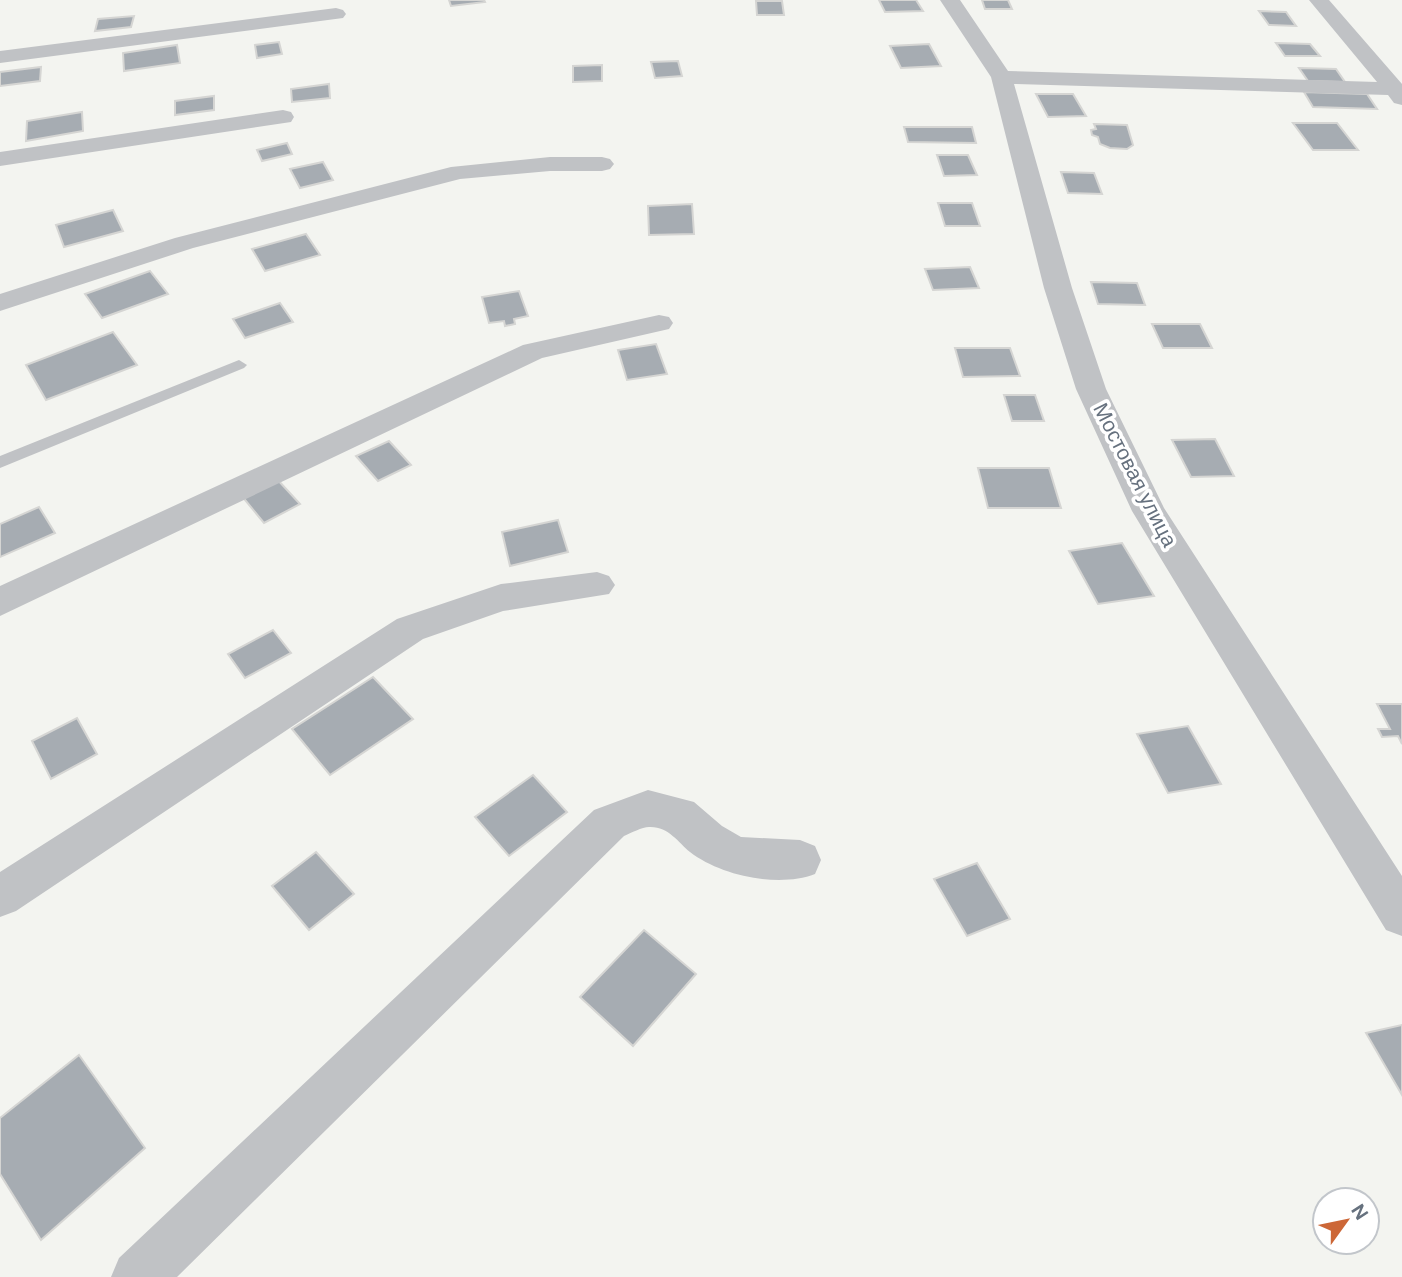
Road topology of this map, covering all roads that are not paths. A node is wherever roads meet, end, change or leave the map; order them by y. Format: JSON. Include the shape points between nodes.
{"nodes":[{"id":1,"x":950,"y":0,"type":"edge"},
{"id":2,"x":1319,"y":0,"type":"edge"},
{"id":3,"x":336,"y":14,"type":"dead end"},
{"id":4,"x":0,"y":57,"type":"edge"},
{"id":5,"x":1002,"y":77,"type":"junction"},
{"id":6,"x":1398,"y":94,"type":"edge"},
{"id":7,"x":283,"y":117,"type":"dead end"},
{"id":8,"x":0,"y":159,"type":"edge"},
{"id":9,"x":602,"y":164,"type":"dead end"},
{"id":10,"x":0,"y":303,"type":"edge"},
{"id":11,"x":659,"y":323,"type":"dead end"},
{"id":12,"x":239,"y":365,"type":"dead end"},
{"id":13,"x":0,"y":462,"type":"edge"},
{"id":14,"x":597,"y":585,"type":"dead end"},
{"id":15,"x":0,"y":603,"type":"edge"},
{"id":16,"x":800,"y":860,"type":"dead end"},
{"id":17,"x":0,"y":896,"type":"edge"},
{"id":18,"x":1402,"y":915,"type":"edge"},
{"id":19,"x":138,"y":1277,"type":"edge"}],
"edges":[{"from":1,"to":5,"type":"street","name":"Мостовая улица"},
{"from":2,"to":6,"type":"street"},
{"from":3,"to":4,"type":"street"},
{"from":5,"to":6,"type":"street"},
{"from":5,"to":18,"type":"street","name":"Мостовая улица","via":[[1058,288],[1091,389],[1143,499]]},
{"from":7,"to":8,"type":"street"},
{"from":9,"to":10,"type":"street","via":[[459,173],[184,243]]},
{"from":11,"to":15,"type":"street","via":[[533,351]]},
{"from":12,"to":13,"type":"lane"},
{"from":14,"to":17,"type":"street","via":[[500,598],[410,629]]},
{"from":16,"to":19,"type":"street","via":[[736,856],[707,840],[679,814],[648,808],[609,823]]}]}
